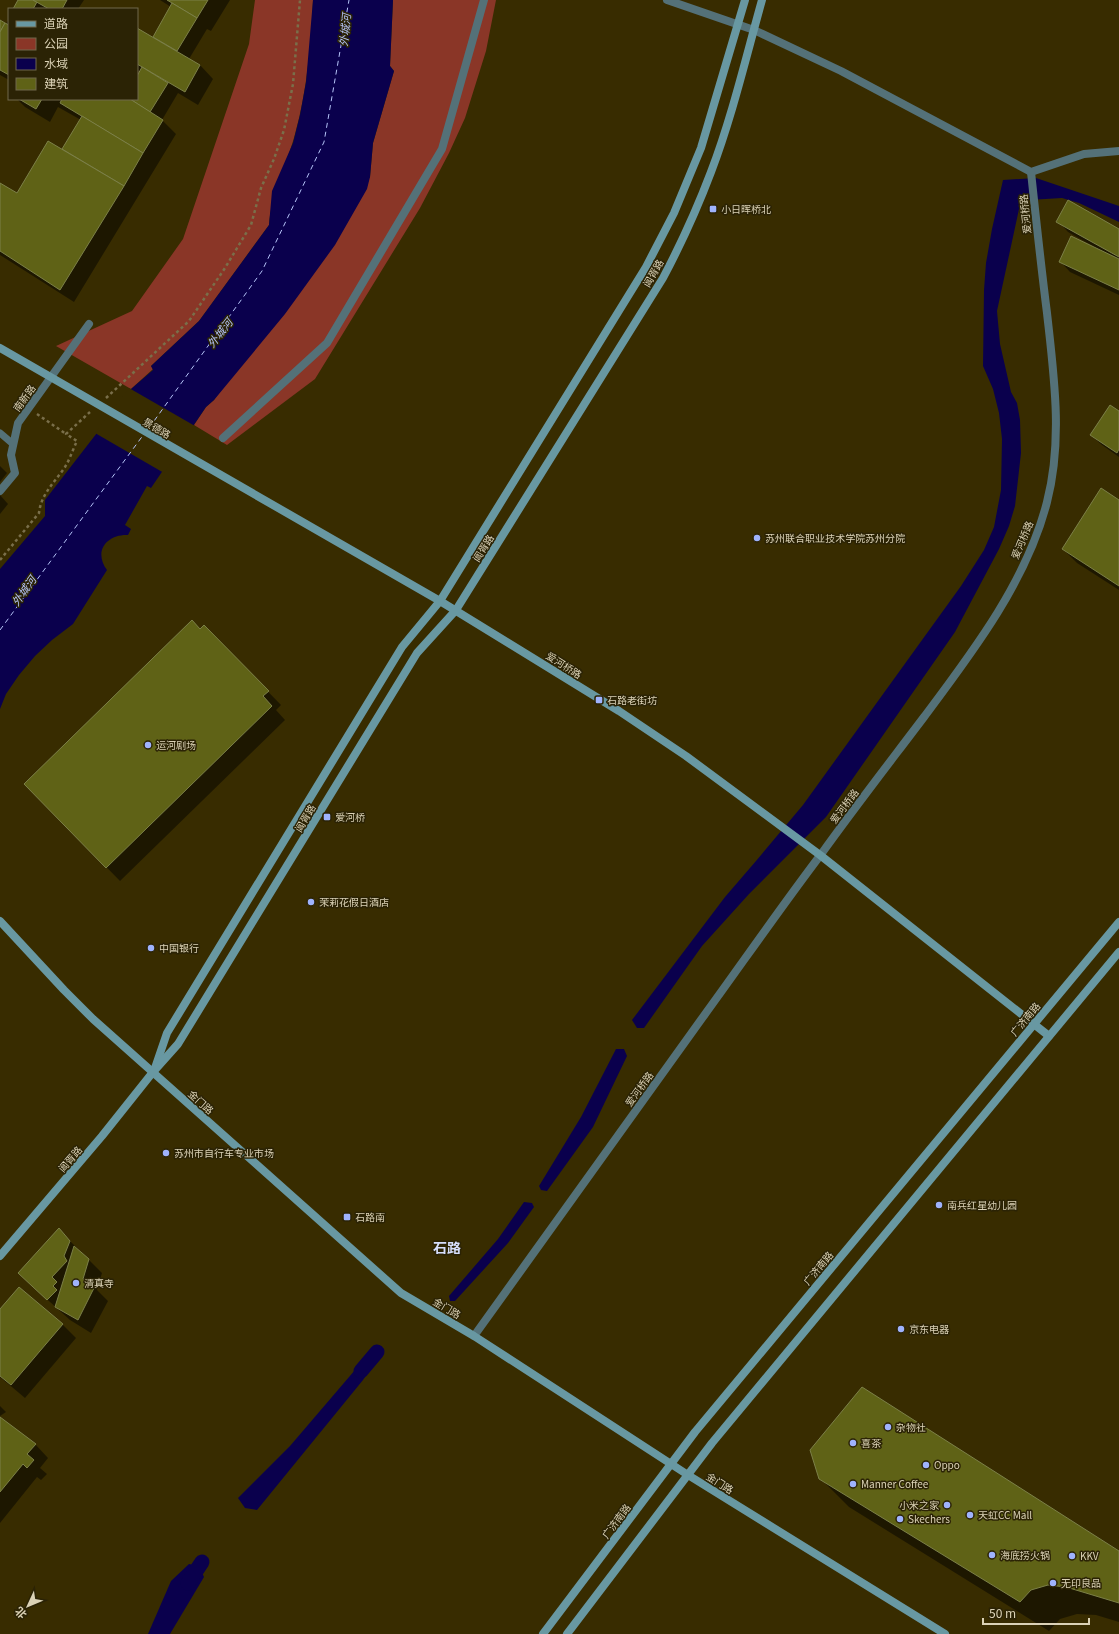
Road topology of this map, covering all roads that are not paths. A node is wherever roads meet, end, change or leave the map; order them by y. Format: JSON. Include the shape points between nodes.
{"nodes":[{"id":1,"x":484,"y":0,"type":"edge"},
{"id":2,"x":667,"y":0,"type":"edge"},
{"id":3,"x":745,"y":0,"type":"edge"},
{"id":4,"x":762,"y":0,"type":"edge"},
{"id":5,"x":738,"y":24,"type":"junction"},
{"id":6,"x":754,"y":30,"type":"junction"},
{"id":7,"x":1119,"y":151,"type":"edge"},
{"id":8,"x":1031,"y":174,"type":"junction"},
{"id":9,"x":89,"y":324,"type":"dead end"},
{"id":10,"x":0,"y":348,"type":"edge"},
{"id":11,"x":0,"y":433,"type":"edge"},
{"id":12,"x":223,"y":438,"type":"dead end"},
{"id":13,"x":13,"y":444,"type":"junction"},
{"id":14,"x":0,"y":491,"type":"edge"},
{"id":15,"x":305,"y":524,"type":"joint"},
{"id":16,"x":440,"y":601,"type":"junction"},
{"id":17,"x":456,"y":610,"type":"junction"},
{"id":18,"x":820,"y":855,"type":"junction"},
{"id":19,"x":0,"y":921,"type":"edge"},
{"id":20,"x":1119,"y":922,"type":"edge"},
{"id":21,"x":1119,"y":952,"type":"edge"},
{"id":22,"x":1034,"y":1024,"type":"junction"},
{"id":23,"x":1049,"y":1036,"type":"junction"},
{"id":24,"x":153,"y":1072,"type":"junction"},
{"id":25,"x":0,"y":1256,"type":"edge"},
{"id":26,"x":474,"y":1336,"type":"junction"},
{"id":27,"x":671,"y":1464,"type":"junction"},
{"id":28,"x":688,"y":1475,"type":"junction"},
{"id":29,"x":543,"y":1634,"type":"edge"},
{"id":30,"x":567,"y":1634,"type":"edge"},
{"id":31,"x":945,"y":1634,"type":"edge"}],
"edges":[{"from":1,"to":12,"type":"street","via":[[442,149],[326,343]]},
{"from":2,"to":5,"type":"street"},
{"from":3,"to":5,"type":"main road","name":"阊胥路"},
{"from":4,"to":6,"type":"main road","name":"阊胥路"},
{"from":5,"to":6,"type":"street"},
{"from":5,"to":16,"type":"main road","name":"阊胥路","via":[[701,148],[662,238]]},
{"from":6,"to":8,"type":"street","via":[[841,71]]},
{"from":6,"to":17,"type":"main road","name":"阊胥路","via":[[715,160],[679,248],[663,278]]},
{"from":7,"to":8,"type":"street","via":[[1084,154]]},
{"from":8,"to":18,"type":"street","name":"爱河桥路","via":[[1050,342],[1056,435],[1053,476],[1040,527],[1017,577],[978,642]]},
{"from":9,"to":13,"type":"street","name":"南新路","via":[[18,423]]},
{"from":10,"to":15,"type":"main road","name":"景德路"},
{"from":11,"to":13,"type":"lane"},
{"from":13,"to":14,"type":"street","name":"南新路","via":[[11,455],[16,473]]},
{"from":15,"to":16,"type":"main road","name":"爱河桥路"},
{"from":16,"to":17,"type":"main road","name":"爱河桥路"},
{"from":16,"to":24,"type":"main road","name":"阊胥路","via":[[402,646],[167,1033]]},
{"from":17,"to":18,"type":"main road","name":"爱河桥路","via":[[653,733]]},
{"from":17,"to":24,"type":"main road","name":"阊胥路","via":[[417,653],[178,1044]]},
{"from":18,"to":22,"type":"main road","name":"爱河桥路"},
{"from":18,"to":26,"type":"street","name":"爱河桥路"},
{"from":19,"to":24,"type":"main road","name":"金门路","via":[[76,1003]]},
{"from":20,"to":22,"type":"main road","name":"广济南路"},
{"from":21,"to":23,"type":"main road"},
{"from":22,"to":23,"type":"main road","name":"爱河桥路"},
{"from":22,"to":27,"type":"main road","name":"广济南路"},
{"from":23,"to":28,"type":"main road"},
{"from":24,"to":25,"type":"main road","name":"阊胥路"},
{"from":24,"to":26,"type":"main road","name":"金门路","via":[[391,1285]]},
{"from":26,"to":27,"type":"main road","name":"金门路"},
{"from":27,"to":28,"type":"main road","name":"金门路"},
{"from":27,"to":29,"type":"main road","name":"广济南路"},
{"from":28,"to":30,"type":"main road"},
{"from":28,"to":31,"type":"main road","name":"金门路"}]}
